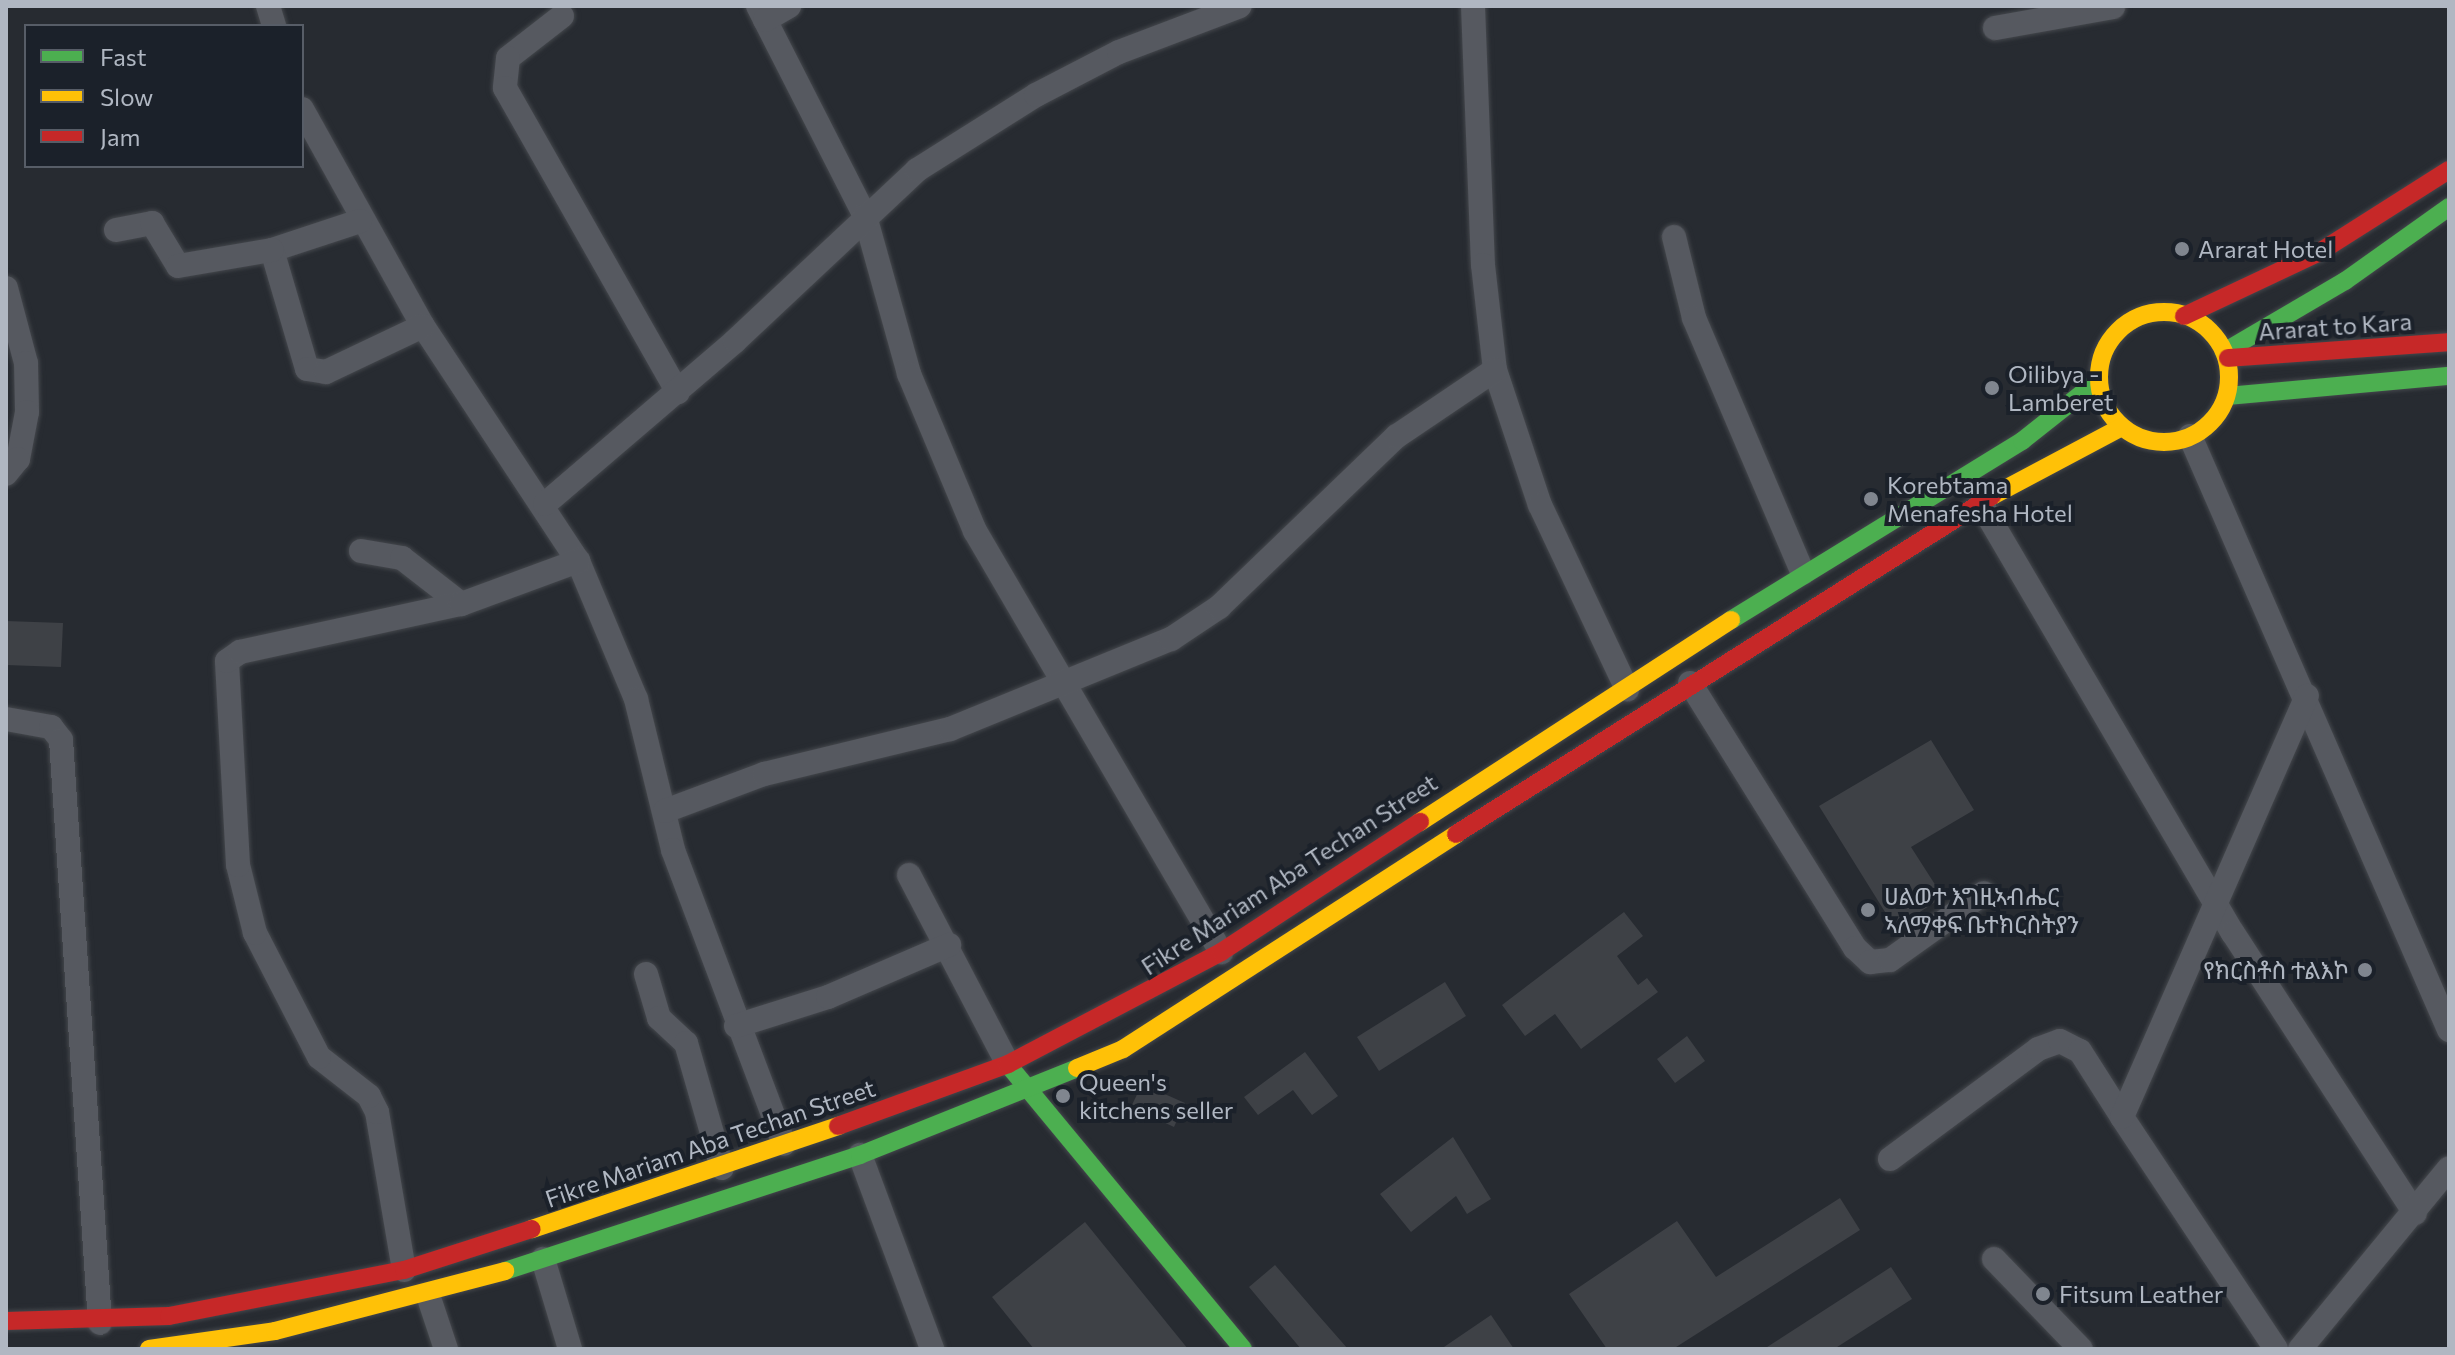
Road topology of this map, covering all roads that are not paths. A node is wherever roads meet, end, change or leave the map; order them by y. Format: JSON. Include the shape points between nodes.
{"nodes":[{"id":1,"x":789,"y":6,"type":"edge"},
{"id":2,"x":1240,"y":6,"type":"edge"},
{"id":3,"x":1473,"y":6,"type":"edge"},
{"id":4,"x":2115,"y":6,"type":"edge"},
{"id":5,"x":762,"y":13,"type":"edge"},
{"id":6,"x":562,"y":16,"type":"dead end"},
{"id":7,"x":1995,"y":28,"type":"dead end"},
{"id":8,"x":304,"y":113,"type":"edge"},
{"id":9,"x":2449,"y":170,"type":"edge"},
{"id":10,"x":2449,"y":207,"type":"edge"},
{"id":11,"x":865,"y":216,"type":"junction"},
{"id":12,"x":360,"y":221,"type":"junction"},
{"id":13,"x":116,"y":230,"type":"dead end"},
{"id":14,"x":1674,"y":237,"type":"dead end"},
{"id":15,"x":272,"y":250,"type":"junction"},
{"id":16,"x":6,"y":288,"type":"edge"},
{"id":17,"x":2184,"y":316,"type":"junction"},
{"id":18,"x":423,"y":326,"type":"junction"},
{"id":19,"x":2449,"y":342,"type":"edge"},
{"id":20,"x":2224,"y":355,"type":"junction"},
{"id":21,"x":1495,"y":370,"type":"junction"},
{"id":22,"x":2449,"y":376,"type":"edge"},
{"id":23,"x":2099,"y":380,"type":"junction"},
{"id":24,"x":678,"y":392,"type":"junction"},
{"id":25,"x":2228,"y":396,"type":"junction"},
{"id":26,"x":2122,"y":427,"type":"junction"},
{"id":27,"x":2190,"y":436,"type":"junction"},
{"id":28,"x":6,"y":474,"type":"edge"},
{"id":29,"x":545,"y":504,"type":"junction"},
{"id":30,"x":1981,"y":504,"type":"junction"},
{"id":31,"x":361,"y":551,"type":"dead end"},
{"id":32,"x":578,"y":561,"type":"junction"},
{"id":33,"x":1803,"y":573,"type":"junction"},
{"id":34,"x":461,"y":604,"type":"junction"},
{"id":35,"x":1690,"y":683,"type":"junction"},
{"id":36,"x":1067,"y":685,"type":"junction"},
{"id":37,"x":1627,"y":689,"type":"junction"},
{"id":38,"x":2307,"y":696,"type":"junction"},
{"id":39,"x":6,"y":719,"type":"edge"},
{"id":40,"x":665,"y":811,"type":"junction"},
{"id":41,"x":909,"y":875,"type":"dead end"},
{"id":42,"x":1984,"y":893,"type":"dead end"},
{"id":43,"x":2215,"y":896,"type":"junction"},
{"id":44,"x":949,"y":945,"type":"junction"},
{"id":45,"x":1221,"y":952,"type":"junction"},
{"id":46,"x":646,"y":974,"type":"dead end"},
{"id":47,"x":736,"y":1026,"type":"junction"},
{"id":48,"x":2449,"y":1030,"type":"edge"},
{"id":49,"x":1008,"y":1064,"type":"junction"},
{"id":50,"x":1028,"y":1092,"type":"junction"},
{"id":51,"x":2122,"y":1117,"type":"junction"},
{"id":52,"x":784,"y":1144,"type":"junction"},
{"id":53,"x":860,"y":1155,"type":"junction"},
{"id":54,"x":1890,"y":1159,"type":"dead end"},
{"id":55,"x":722,"y":1168,"type":"junction"},
{"id":56,"x":2449,"y":1168,"type":"edge"},
{"id":57,"x":2415,"y":1213,"type":"junction"},
{"id":58,"x":512,"y":1237,"type":"junction"},
{"id":59,"x":1994,"y":1259,"type":"dead end"},
{"id":60,"x":534,"y":1262,"type":"junction"},
{"id":61,"x":404,"y":1270,"type":"junction"},
{"id":62,"x":428,"y":1295,"type":"junction"},
{"id":63,"x":6,"y":1321,"type":"edge"},
{"id":64,"x":100,"y":1323,"type":"junction"},
{"id":65,"x":277,"y":1340,"type":"edge"},
{"id":66,"x":149,"y":1349,"type":"edge"},
{"id":67,"x":446,"y":1349,"type":"edge"},
{"id":68,"x":570,"y":1349,"type":"edge"},
{"id":69,"x":932,"y":1349,"type":"edge"},
{"id":70,"x":1243,"y":1349,"type":"edge"},
{"id":71,"x":2081,"y":1349,"type":"edge"},
{"id":72,"x":2276,"y":1349,"type":"edge"},
{"id":73,"x":2300,"y":1349,"type":"edge"}],
"edges":[{"from":1,"to":5,"type":"street"},
{"from":2,"to":11,"type":"street","via":[[1133,46],[1036,95],[917,170]]},
{"from":3,"to":21,"type":"street","via":[[1483,265]]},
{"from":4,"to":7,"type":"street"},
{"from":5,"to":11,"type":"street"},
{"from":6,"to":24,"type":"street","via":[[508,58],[505,88]]},
{"from":8,"to":12,"type":"street"},
{"from":9,"to":17,"type":"main road","via":[[2318,253]]},
{"from":10,"to":20,"type":"main road","via":[[2356,274]]},
{"from":11,"to":24,"type":"street"},
{"from":11,"to":36,"type":"street","via":[[909,374],[940,459],[975,531]]},
{"from":12,"to":15,"type":"street"},
{"from":12,"to":18,"type":"street"},
{"from":13,"to":15,"type":"street","via":[[152,223],[178,266]]},
{"from":14,"to":33,"type":"street","via":[[1694,318]]},
{"from":15,"to":18,"type":"street","via":[[307,369],[314,375]]},
{"from":16,"to":28,"type":"street","via":[[26,363],[27,412],[18,459]]},
{"from":17,"to":20,"type":"main road","via":[[2203,325]]},
{"from":17,"to":23,"type":"main road","via":[[2164,312],[2125,326],[2110,341]]},
{"from":18,"to":29,"type":"street"},
{"from":19,"to":20,"type":"main road","name":"Ararat to Kara"},
{"from":20,"to":25,"type":"main road"},
{"from":21,"to":36,"type":"street","via":[[1397,436],[1219,607],[1171,639]]},
{"from":21,"to":37,"type":"street","via":[[1540,505]]},
{"from":22,"to":25,"type":"main road"},
{"from":23,"to":26,"type":"main road","via":[[2102,398]]},
{"from":23,"to":33,"type":"main road","name":"Fikre Mariam Aba Techan Street","via":[[2010,449]]},
{"from":24,"to":29,"type":"street"},
{"from":25,"to":27,"type":"main road","via":[[2210,424]]},
{"from":26,"to":27,"type":"main road","via":[[2156,442]]},
{"from":26,"to":30,"type":"main road"},
{"from":27,"to":38,"type":"street"},
{"from":29,"to":32,"type":"street"},
{"from":30,"to":35,"type":"main road"},
{"from":30,"to":43,"type":"street"},
{"from":31,"to":34,"type":"street","via":[[402,558]]},
{"from":32,"to":34,"type":"street"},
{"from":32,"to":40,"type":"street","via":[[636,699]]},
{"from":33,"to":37,"type":"main road","name":"Fikre Mariam Aba Techan Street"},
{"from":34,"to":61,"type":"street","via":[[240,652],[227,661],[238,865],[255,933],[319,1057],[369,1096],[377,1112]]},
{"from":35,"to":42,"type":"street","via":[[1855,948],[1870,962],[1890,960]]},
{"from":35,"to":50,"type":"main road","via":[[1181,1015]]},
{"from":36,"to":40,"type":"street","via":[[950,729],[764,774]]},
{"from":36,"to":45,"type":"street"},
{"from":37,"to":45,"type":"main road","name":"Fikre Mariam Aba Techan Street","via":[[1411,823]]},
{"from":38,"to":43,"type":"street"},
{"from":38,"to":48,"type":"street","via":[[2395,916]]},
{"from":39,"to":64,"type":"street","via":[[51,727],[61,740]]},
{"from":40,"to":47,"type":"street"},
{"from":41,"to":44,"type":"street"},
{"from":43,"to":51,"type":"street"},
{"from":43,"to":57,"type":"street","via":[[2233,933]]},
{"from":44,"to":47,"type":"street","via":[[828,997]]},
{"from":44,"to":49,"type":"street"},
{"from":45,"to":49,"type":"main road","name":"Fikre Mariam Aba Techan Street"},
{"from":46,"to":55,"type":"street","via":[[659,1018],[686,1043]]},
{"from":47,"to":52,"type":"street"},
{"from":49,"to":50,"type":"main road"},
{"from":49,"to":52,"type":"main road","name":"Fikre Mariam Aba Techan Street"},
{"from":50,"to":53,"type":"main road"},
{"from":50,"to":70,"type":"main road"},
{"from":51,"to":54,"type":"street","via":[[2080,1051],[2060,1041],[2038,1049]]},
{"from":51,"to":72,"type":"street"},
{"from":52,"to":55,"type":"main road","name":"Fikre Mariam Aba Techan Street"},
{"from":53,"to":60,"type":"main road"},
{"from":53,"to":69,"type":"street"},
{"from":55,"to":58,"type":"main road","name":"Fikre Mariam Aba Techan Street"},
{"from":56,"to":57,"type":"street"},
{"from":57,"to":73,"type":"street"},
{"from":58,"to":60,"type":"main road"},
{"from":58,"to":61,"type":"main road","name":"Fikre Mariam Aba Techan Street"},
{"from":59,"to":71,"type":"street"},
{"from":60,"to":62,"type":"main road"},
{"from":60,"to":68,"type":"street"},
{"from":61,"to":64,"type":"main road","name":"Fikre Mariam Aba Techan Street","via":[[247,1304]]},
{"from":62,"to":65,"type":"main road"},
{"from":62,"to":67,"type":"street"},
{"from":63,"to":64,"type":"main road","name":"Fikre Mariam Aba Techan Street"},
{"from":65,"to":66,"type":"main road"}]}
